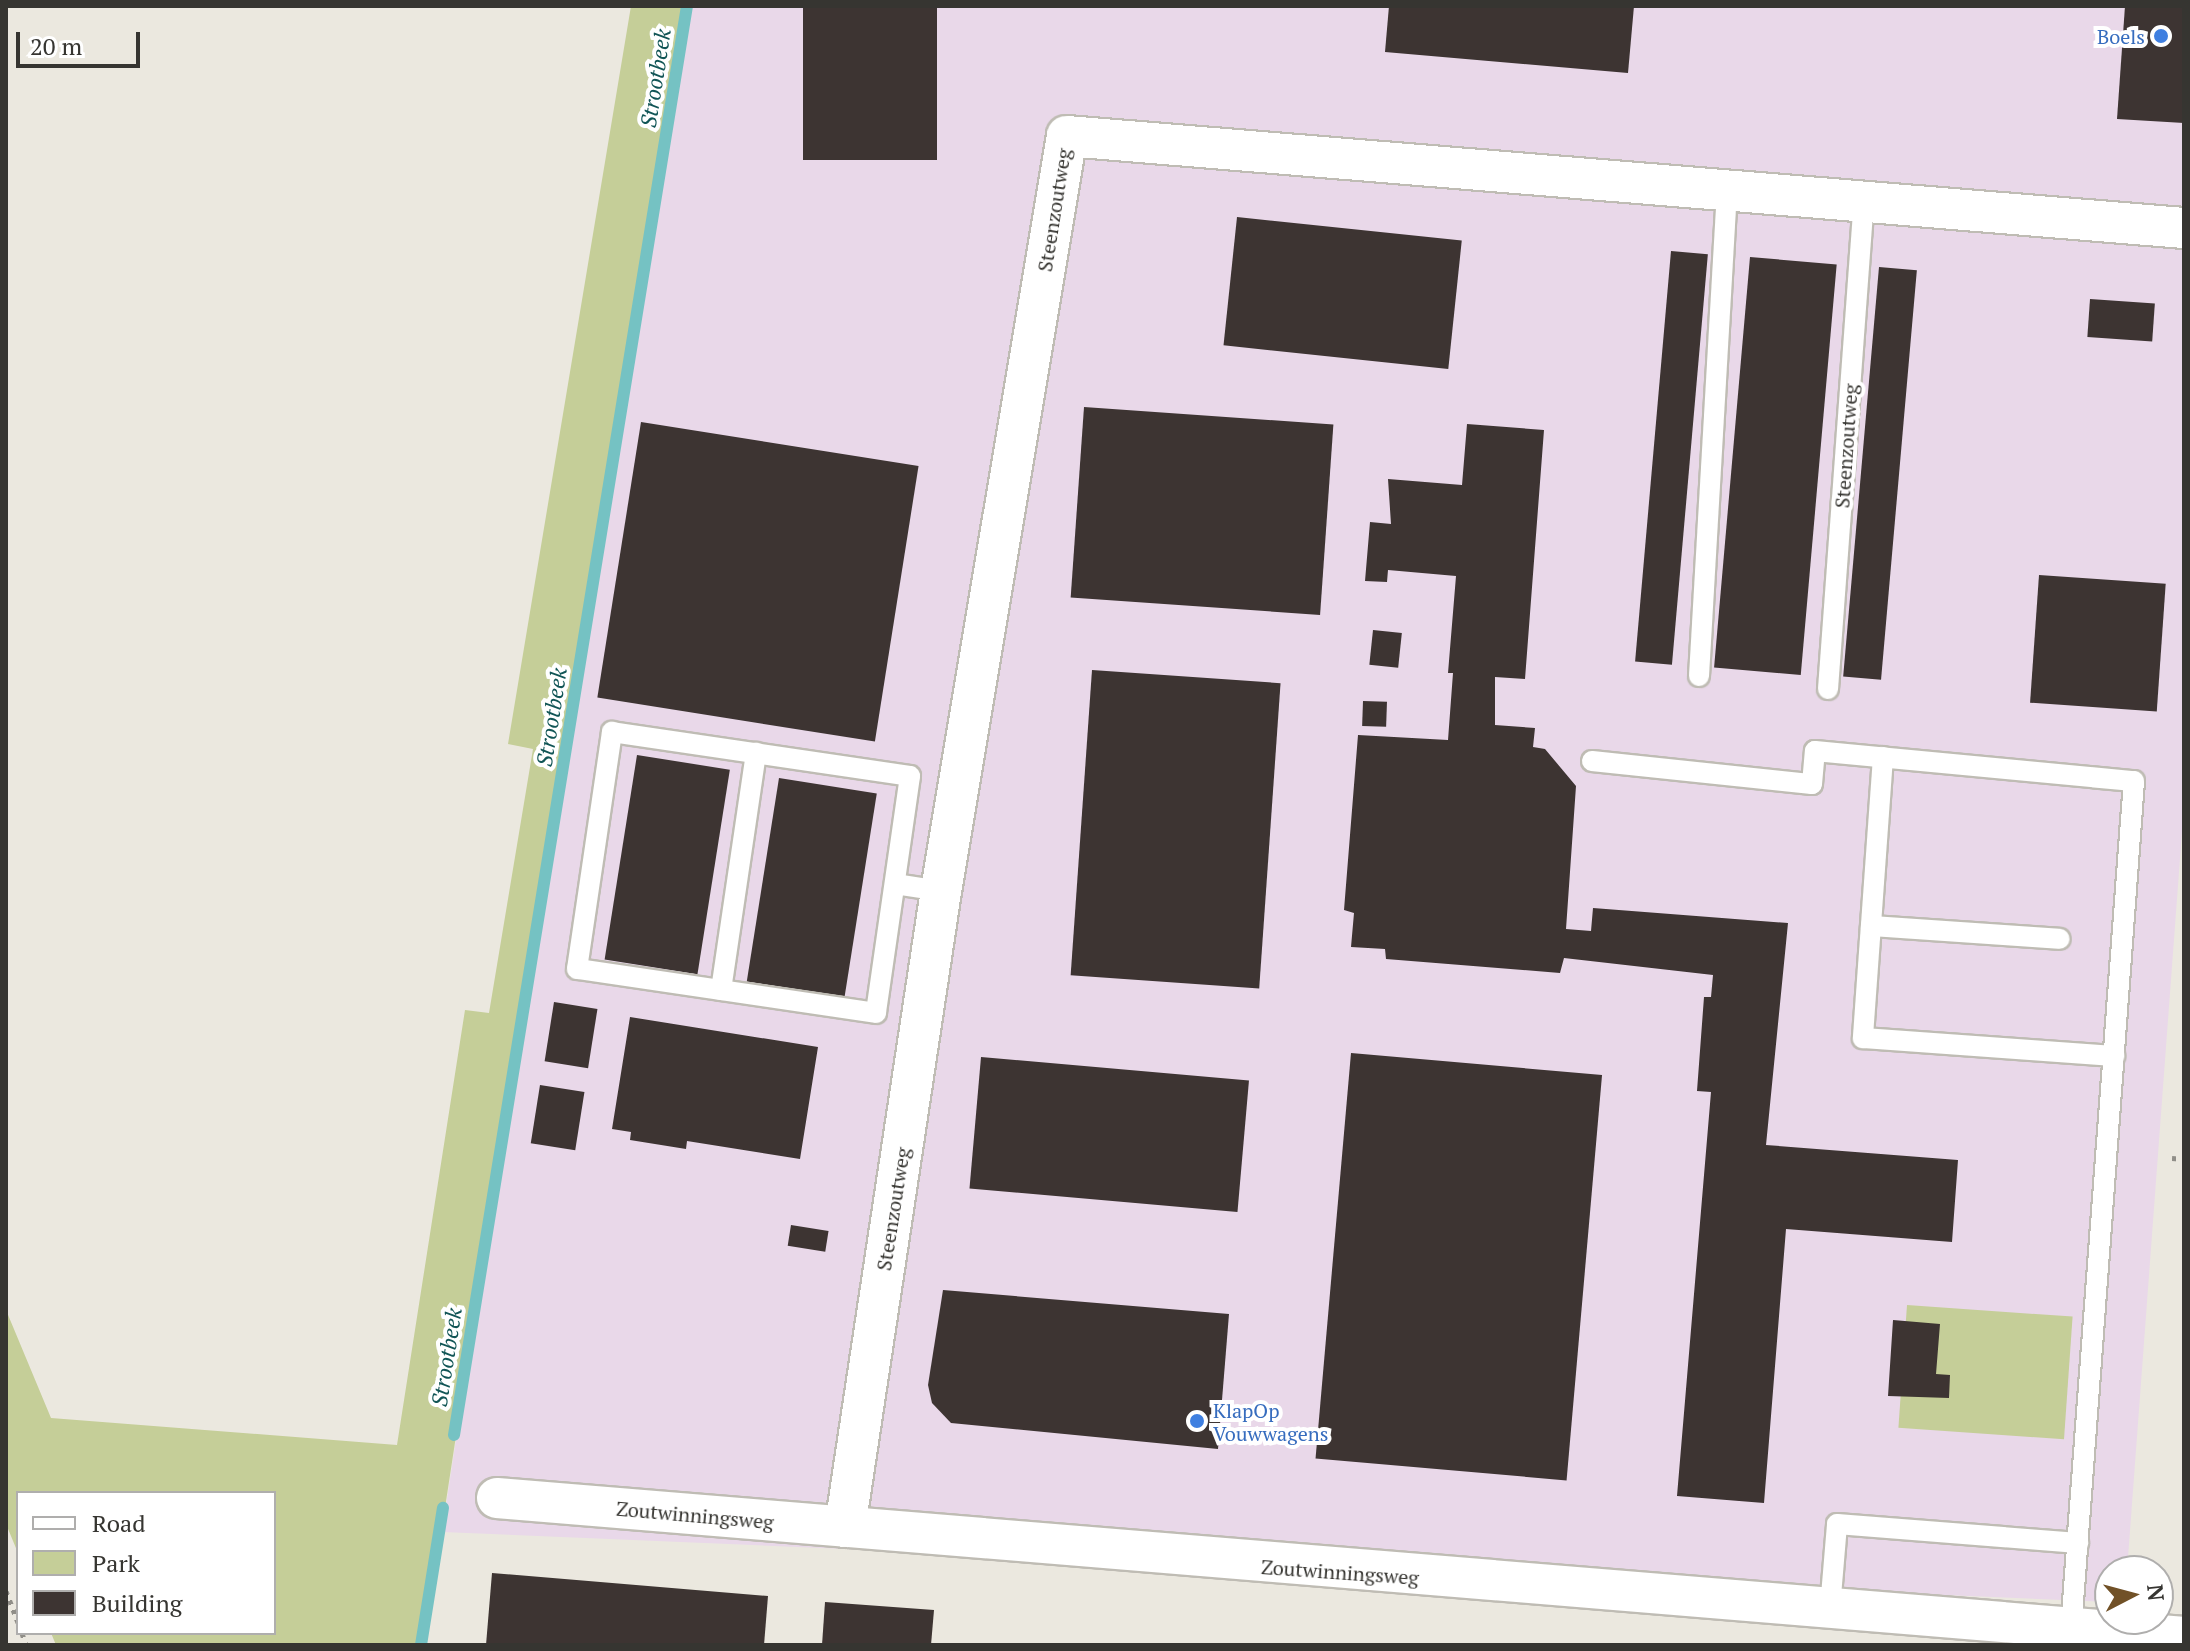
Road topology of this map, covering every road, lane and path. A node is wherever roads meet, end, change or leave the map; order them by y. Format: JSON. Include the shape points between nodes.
{"nodes":[{"id":1,"x":1727,"y":192,"type":"junction"},
{"id":2,"x":1864,"y":204,"type":"junction"},
{"id":3,"x":2184,"y":228,"type":"edge"},
{"id":4,"x":1699,"y":676,"type":"dead end"},
{"id":5,"x":1828,"y":689,"type":"dead end"},
{"id":6,"x":756,"y":753,"type":"junction"},
{"id":7,"x":1883,"y":757,"type":"junction"},
{"id":8,"x":1592,"y":761,"type":"dead end"},
{"id":9,"x":895,"y":884,"type":"junction"},
{"id":10,"x":941,"y":891,"type":"junction"},
{"id":11,"x":1871,"y":926,"type":"junction"},
{"id":12,"x":2060,"y":939,"type":"dead end"},
{"id":13,"x":721,"y":990,"type":"junction"},
{"id":14,"x":2114,"y":1056,"type":"junction"},
{"id":15,"x":2172,"y":1158,"type":"dead end"},
{"id":16,"x":2184,"y":1159,"type":"edge"},
{"id":17,"x":497,"y":1498,"type":"dead end"},
{"id":18,"x":845,"y":1527,"type":"junction"},
{"id":19,"x":2078,"y":1543,"type":"junction"},
{"id":20,"x":6,"y":1591,"type":"edge"},
{"id":21,"x":1830,"y":1608,"type":"junction"},
{"id":22,"x":16,"y":1618,"type":"edge"},
{"id":23,"x":2071,"y":1628,"type":"junction"},
{"id":24,"x":2184,"y":1637,"type":"edge"}],
"edges":[{"from":1,"to":2,"type":"street","name":"Steenzoutweg"},
{"from":1,"to":4,"type":"lane"},
{"from":1,"to":10,"type":"street","name":"Steenzoutweg","via":[[1067,136]]},
{"from":2,"to":3,"type":"street","name":"Steenzoutweg"},
{"from":2,"to":5,"type":"lane","name":"Steenzoutweg"},
{"from":6,"to":9,"type":"lane","via":[[910,776]]},
{"from":6,"to":13,"type":"lane"},
{"from":6,"to":13,"type":"lane","via":[[612,732],[586,906],[577,969]]},
{"from":7,"to":8,"type":"lane","via":[[1815,751],[1812,784]]},
{"from":7,"to":11,"type":"lane"},
{"from":7,"to":14,"type":"lane","via":[[2134,781]]},
{"from":9,"to":10,"type":"lane"},
{"from":9,"to":13,"type":"lane","via":[[876,1013]]},
{"from":10,"to":18,"type":"street","name":"Steenzoutweg"},
{"from":11,"to":12,"type":"lane"},
{"from":11,"to":14,"type":"lane","via":[[1863,1038]]},
{"from":14,"to":19,"type":"lane"},
{"from":15,"to":16,"type":"path"},
{"from":17,"to":18,"type":"street","name":"Zoutwinningsweg"},
{"from":18,"to":21,"type":"street","name":"Zoutwinningsweg"},
{"from":19,"to":21,"type":"lane","via":[[1837,1524]]},
{"from":19,"to":23,"type":"lane"},
{"from":20,"to":22,"type":"path"},
{"from":21,"to":23,"type":"street","name":"Zoutwinningsweg"},
{"from":23,"to":24,"type":"street","name":"Zoutwinningsweg"}]}
